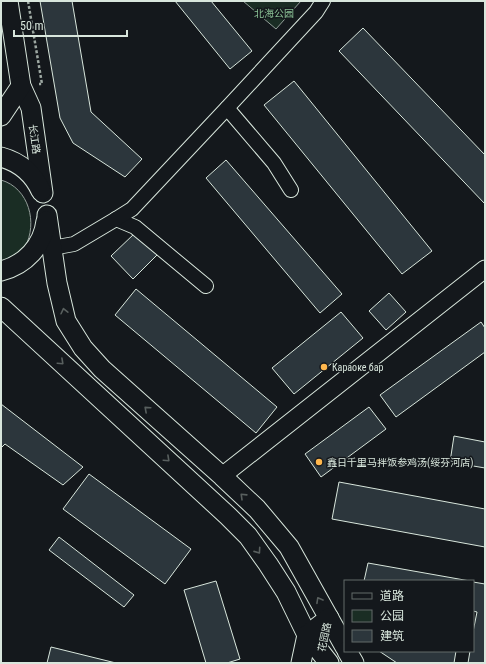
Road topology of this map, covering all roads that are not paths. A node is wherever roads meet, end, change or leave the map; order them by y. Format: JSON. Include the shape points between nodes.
{"nodes":[{"id":1,"x":8,"y":1,"type":"edge"},
{"id":2,"x":323,"y":1,"type":"edge"},
{"id":3,"x":21,"y":86,"type":"junction"},
{"id":4,"x":227,"y":108,"type":"junction"},
{"id":5,"x":1,"y":116,"type":"edge"},
{"id":6,"x":1,"y":157,"type":"edge"},
{"id":7,"x":291,"y":190,"type":"dead end"},
{"id":8,"x":43,"y":194,"type":"junction"},
{"id":9,"x":47,"y":215,"type":"junction"},
{"id":10,"x":116,"y":219,"type":"junction"},
{"id":11,"x":52,"y":248,"type":"junction"},
{"id":12,"x":485,"y":269,"type":"edge"},
{"id":13,"x":1,"y":271,"type":"edge"},
{"id":14,"x":206,"y":286,"type":"dead end"},
{"id":15,"x":1,"y":307,"type":"edge"},
{"id":16,"x":222,"y":476,"type":"junction"},
{"id":17,"x":329,"y":618,"type":"junction"},
{"id":18,"x":308,"y":635,"type":"junction"},
{"id":19,"x":344,"y":645,"type":"edge"},
{"id":20,"x":348,"y":652,"type":"edge"},
{"id":21,"x":323,"y":660,"type":"edge"},
{"id":22,"x":301,"y":663,"type":"edge"},
{"id":23,"x":354,"y":663,"type":"edge"}],
"edges":[{"from":1,"to":3,"type":"main road","name":"长江路"},
{"from":2,"to":4,"type":"street","via":[[316,12]]},
{"from":3,"to":5,"type":"main road"},
{"from":3,"to":8,"type":"main road","name":"长江路","via":[[31,108]]},
{"from":4,"to":7,"type":"street","via":[[274,164]]},
{"from":4,"to":10,"type":"street","via":[[132,209]]},
{"from":6,"to":8,"type":"main road","via":[[26,170]]},
{"from":8,"to":9,"type":"main road","name":"长江路"},
{"from":9,"to":11,"type":"main road","name":"长江路"},
{"from":9,"to":13,"type":"main road","via":[[42,238],[29,257],[20,264]]},
{"from":10,"to":11,"type":"street","via":[[74,244]]},
{"from":10,"to":14,"type":"street","via":[[135,227]]},
{"from":16,"to":11,"type":"main road","name":"长江路","one_way":true,"via":[[102,369],[83,348],[66,321]]},
{"from":12,"to":16,"type":"street"},
{"from":15,"to":18,"type":"main road","one_way":true,"via":[[248,536],[286,592]]},
{"from":17,"to":16,"type":"main road","name":"长江路","one_way":true,"via":[[289,547],[257,509]]},
{"from":17,"to":18,"type":"main road","name":"花园路"},
{"from":17,"to":19,"type":"main road","name":"长江路"},
{"from":17,"to":21,"type":"main road","name":"花园路"},
{"from":18,"to":21,"type":"main road"},
{"from":18,"to":22,"type":"main road","name":"花园路"},
{"from":20,"to":23,"type":"main road"}]}
